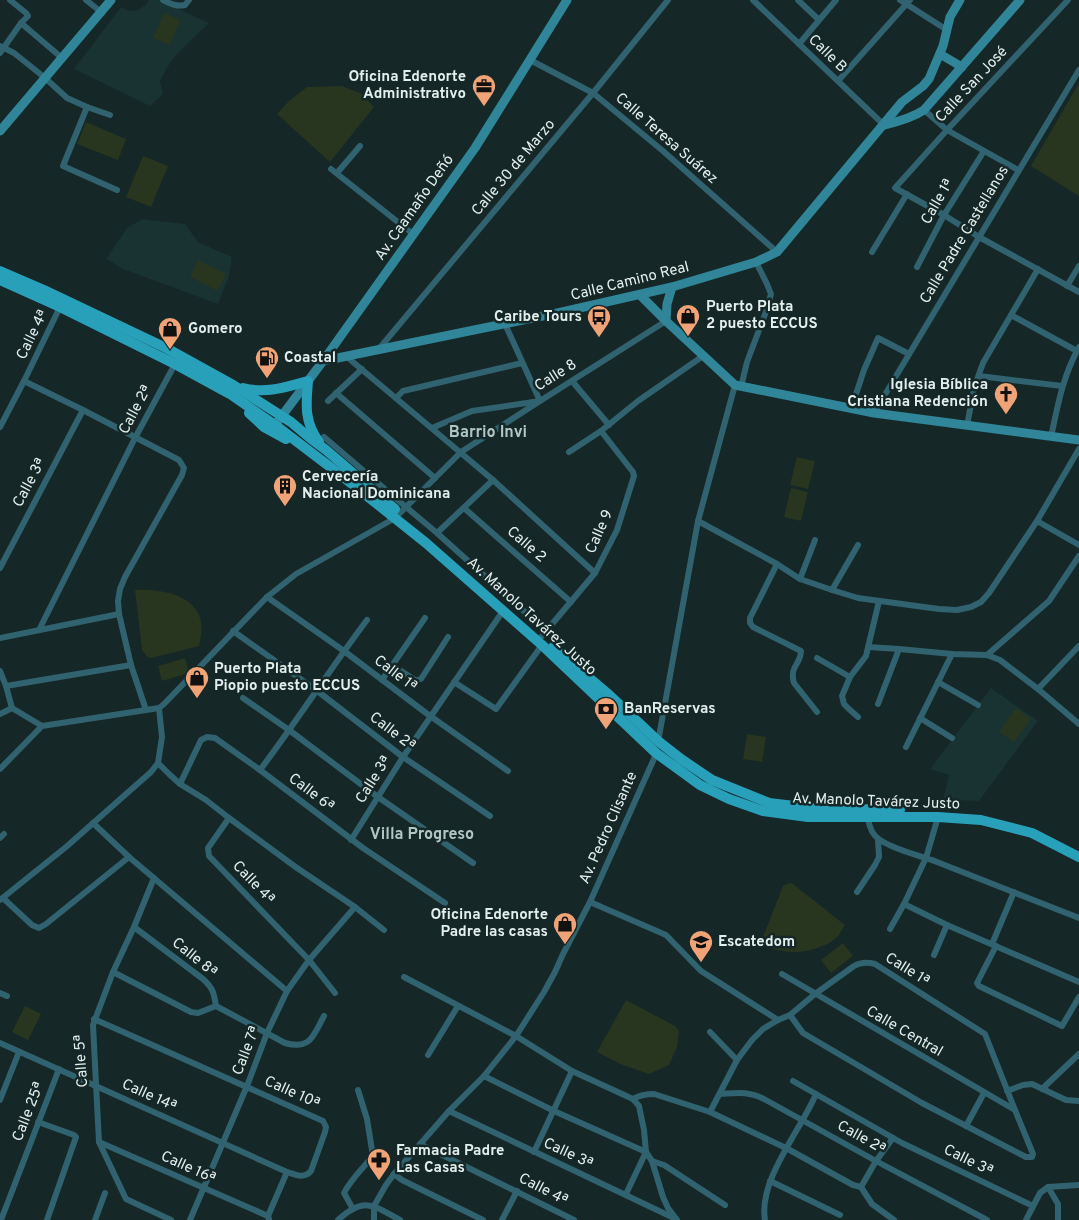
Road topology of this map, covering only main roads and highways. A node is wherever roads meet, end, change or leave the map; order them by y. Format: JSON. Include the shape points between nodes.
{"nodes":[{"id":1,"x":0,"y":271,"type":"edge"},
{"id":2,"x":0,"y":280,"type":"edge"},
{"id":3,"x":233,"y":385,"type":"junction"},
{"id":4,"x":239,"y":400,"type":"junction"},
{"id":5,"x":304,"y":447,"type":"junction"},
{"id":6,"x":326,"y":450,"type":"junction"},
{"id":7,"x":400,"y":513,"type":"junction"},
{"id":8,"x":544,"y":637,"type":"junction"},
{"id":9,"x":1079,"y":850,"type":"edge"},
{"id":10,"x":1079,"y":857,"type":"edge"}],
"edges":[{"from":1,"to":3,"type":"main road","name":"Av. Manolo Tavárez Justo","via":[[166,348]]},
{"from":2,"to":4,"type":"main road","name":"Av. Manolo Tavárez Justo","via":[[175,364]]},
{"from":3,"to":6,"type":"main road","name":"Av. Manolo Tavárez Justo","via":[[282,416]]},
{"from":3,"to":6,"type":"main road","via":[[264,391],[308,381],[306,416]]},
{"from":4,"to":5,"type":"main road","name":"Av. Manolo Tavárez Justo"},
{"from":4,"to":5,"type":"main road","via":[[264,427]]},
{"from":5,"to":7,"type":"main road","name":"Av. Manolo Tavárez Justo"},
{"from":6,"to":7,"type":"main road","name":"Av. Manolo Tavárez Justo"},
{"from":7,"to":8,"type":"main road","name":"Av. Manolo Tavárez Justo"},
{"from":7,"to":8,"type":"main road","name":"Av. Manolo Tavárez Justo","via":[[426,543],[503,611]]},
{"from":8,"to":9,"type":"main road","name":"Av. Manolo Tavárez Justo","via":[[658,741],[712,780],[769,802],[811,808],[982,814],[1030,827]]},
{"from":8,"to":10,"type":"main road","name":"Av. Manolo Tavárez Justo","via":[[656,754],[700,785],[729,799],[763,811],[808,818],[938,817],[981,820],[1032,833]]}]}
